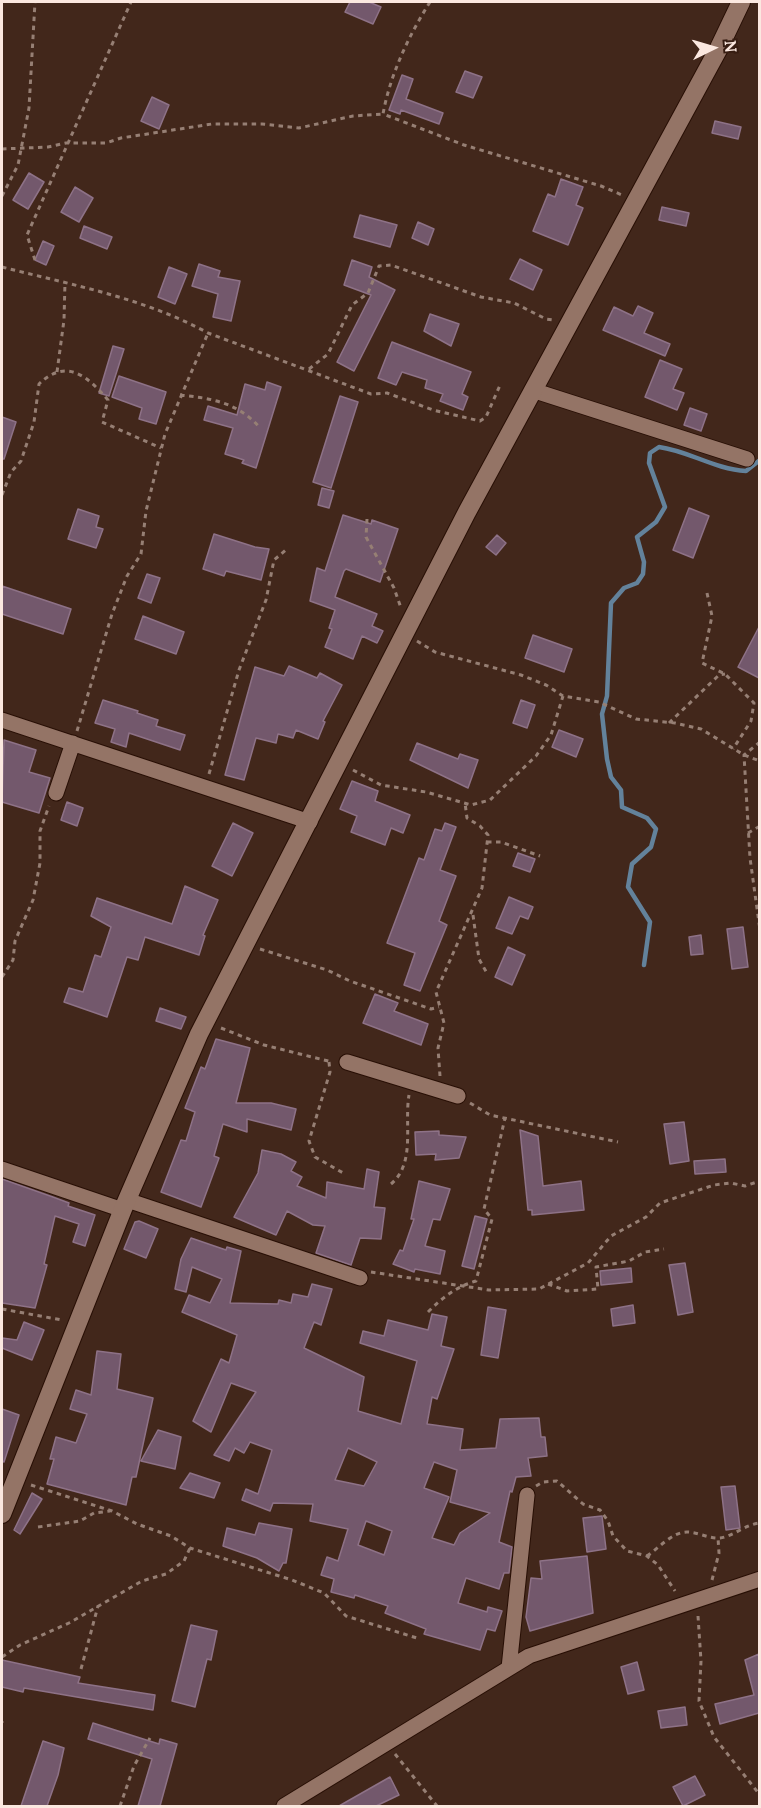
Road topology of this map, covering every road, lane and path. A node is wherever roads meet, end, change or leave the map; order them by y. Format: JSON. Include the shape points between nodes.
{"nodes":[{"id":1,"x":35,"y":2,"type":"edge"},
{"id":2,"x":130,"y":2,"type":"edge"},
{"id":3,"x":430,"y":2,"type":"edge"},
{"id":4,"x":741,"y":2,"type":"edge"},
{"id":5,"x":383,"y":114,"type":"junction"},
{"id":6,"x":68,"y":143,"type":"junction"},
{"id":7,"x":20,"y":148,"type":"junction"},
{"id":8,"x":2,"y":149,"type":"edge"},
{"id":9,"x":2,"y":196,"type":"edge"},
{"id":10,"x":635,"y":200,"type":"junction"},
{"id":11,"x":35,"y":261,"type":"dead end"},
{"id":12,"x":2,"y":267,"type":"edge"},
{"id":13,"x":65,"y":282,"type":"junction"},
{"id":14,"x":569,"y":322,"type":"junction"},
{"id":15,"x":208,"y":333,"type":"junction"},
{"id":16,"x":309,"y":369,"type":"junction"},
{"id":17,"x":57,"y":372,"type":"junction"},
{"id":18,"x":501,"y":383,"type":"dead end"},
{"id":19,"x":532,"y":390,"type":"junction"},
{"id":20,"x":180,"y":395,"type":"junction"},
{"id":21,"x":260,"y":428,"type":"dead end"},
{"id":22,"x":161,"y":448,"type":"junction"},
{"id":23,"x":747,"y":459,"type":"dead end"},
{"id":24,"x":2,"y":495,"type":"edge"},
{"id":25,"x":367,"y":519,"type":"dead end"},
{"id":26,"x":287,"y":549,"type":"dead end"},
{"id":27,"x":707,"y":593,"type":"dead end"},
{"id":28,"x":408,"y":627,"type":"junction"},
{"id":29,"x":726,"y":674,"type":"junction"},
{"id":30,"x":563,"y":696,"type":"junction"},
{"id":31,"x":2,"y":720,"type":"edge"},
{"id":32,"x":669,"y":723,"type":"junction"},
{"id":33,"x":759,"y":742,"type":"edge"},
{"id":34,"x":73,"y":743,"type":"junction"},
{"id":35,"x":733,"y":749,"type":"junction"},
{"id":36,"x":744,"y":755,"type":"junction"},
{"id":37,"x":759,"y":761,"type":"edge"},
{"id":38,"x":339,"y":763,"type":"junction"},
{"id":39,"x":205,"y":787,"type":"junction"},
{"id":40,"x":56,"y":793,"type":"joint"},
{"id":41,"x":465,"y":803,"type":"junction"},
{"id":42,"x":310,"y":822,"type":"junction"},
{"id":43,"x":759,"y":826,"type":"edge"},
{"id":44,"x":748,"y":833,"type":"junction"},
{"id":45,"x":487,"y":842,"type":"junction"},
{"id":46,"x":540,"y":856,"type":"dead end"},
{"id":47,"x":473,"y":913,"type":"junction"},
{"id":48,"x":759,"y":930,"type":"edge"},
{"id":49,"x":247,"y":942,"type":"junction"},
{"id":50,"x":488,"y":975,"type":"dead end"},
{"id":51,"x":2,"y":977,"type":"edge"},
{"id":52,"x":439,"y":1007,"type":"junction"},
{"id":53,"x":206,"y":1022,"type":"junction"},
{"id":54,"x":329,"y":1062,"type":"junction"},
{"id":55,"x":347,"y":1062,"type":"joint"},
{"id":56,"x":411,"y":1082,"type":"junction"},
{"id":57,"x":451,"y":1094,"type":"junction"},
{"id":58,"x":506,"y":1118,"type":"junction"},
{"id":59,"x":618,"y":1142,"type":"dead end"},
{"id":60,"x":2,"y":1168,"type":"edge"},
{"id":61,"x":345,"y":1174,"type":"dead end"},
{"id":62,"x":759,"y":1181,"type":"edge"},
{"id":63,"x":391,"y":1184,"type":"dead end"},
{"id":64,"x":125,"y":1205,"type":"junction"},
{"id":65,"x":664,"y":1249,"type":"dead end"},
{"id":66,"x":360,"y":1278,"type":"joint"},
{"id":67,"x":548,"y":1284,"type":"junction"},
{"id":68,"x":461,"y":1286,"type":"junction"},
{"id":69,"x":3,"y":1309,"type":"edge"},
{"id":70,"x":428,"y":1312,"type":"dead end"},
{"id":71,"x":78,"y":1322,"type":"junction"},
{"id":72,"x":10,"y":1482,"type":"edge"},
{"id":73,"x":527,"y":1496,"type":"joint"},
{"id":74,"x":112,"y":1510,"type":"junction"},
{"id":75,"x":2,"y":1514,"type":"edge"},
{"id":76,"x":759,"y":1523,"type":"edge"},
{"id":77,"x":38,"y":1527,"type":"dead end"},
{"id":78,"x":718,"y":1538,"type":"junction"},
{"id":79,"x":190,"y":1548,"type":"junction"},
{"id":80,"x":647,"y":1556,"type":"junction"},
{"id":81,"x":759,"y":1579,"type":"edge"},
{"id":82,"x":714,"y":1593,"type":"junction"},
{"id":83,"x":696,"y":1599,"type":"junction"},
{"id":84,"x":680,"y":1604,"type":"junction"},
{"id":85,"x":98,"y":1606,"type":"junction"},
{"id":86,"x":420,"y":1639,"type":"dead end"},
{"id":87,"x":2,"y":1657,"type":"edge"},
{"id":88,"x":509,"y":1668,"type":"junction"},
{"id":89,"x":81,"y":1669,"type":"dead end"},
{"id":90,"x":150,"y":1738,"type":"dead end"},
{"id":91,"x":387,"y":1743,"type":"junction"},
{"id":92,"x":759,"y":1795,"type":"edge"},
{"id":93,"x":120,"y":1806,"type":"edge"},
{"id":94,"x":284,"y":1806,"type":"edge"},
{"id":95,"x":437,"y":1806,"type":"edge"}],
"edges":[{"from":1,"to":7,"type":"path","via":[[32,88]]},
{"from":2,"to":6,"type":"path"},
{"from":3,"to":5,"type":"path","via":[[413,27]]},
{"from":4,"to":10,"type":"street"},
{"from":5,"to":6,"type":"path","via":[[299,128],[212,124],[106,143]]},
{"from":5,"to":10,"type":"path","via":[[464,145]]},
{"from":6,"to":7,"type":"path"},
{"from":6,"to":11,"type":"path","via":[[27,235]]},
{"from":7,"to":8,"type":"path"},
{"from":7,"to":9,"type":"path","via":[[18,165]]},
{"from":10,"to":14,"type":"street"},
{"from":12,"to":13,"type":"path"},
{"from":13,"to":15,"type":"path","via":[[185,320]]},
{"from":13,"to":17,"type":"path"},
{"from":14,"to":16,"type":"path","via":[[546,319],[514,303],[481,297],[391,265],[379,266],[368,292],[352,305],[328,354]]},
{"from":14,"to":19,"type":"street"},
{"from":15,"to":16,"type":"path"},
{"from":15,"to":20,"type":"path"},
{"from":16,"to":18,"type":"path","via":[[371,394],[387,393],[433,410],[480,421],[486,417]]},
{"from":17,"to":22,"type":"path","via":[[70,370],[85,375],[108,400],[102,422]]},
{"from":17,"to":24,"type":"path","via":[[39,384],[34,422],[21,461],[11,472]]},
{"from":19,"to":23,"type":"street"},
{"from":19,"to":28,"type":"street"},
{"from":20,"to":21,"type":"path","via":[[214,398],[240,410]]},
{"from":20,"to":22,"type":"path"},
{"from":22,"to":34,"type":"path","via":[[141,554],[127,576],[112,614]]},
{"from":25,"to":28,"type":"path","via":[[366,537],[394,588]]},
{"from":26,"to":39,"type":"path","via":[[274,560],[266,600],[239,670]]},
{"from":27,"to":29,"type":"path","via":[[712,616],[702,663]]},
{"from":28,"to":30,"type":"path","via":[[435,652],[521,675]]},
{"from":28,"to":38,"type":"street"},
{"from":29,"to":32,"type":"path","via":[[719,675]]},
{"from":29,"to":35,"type":"path","via":[[754,702],[751,721]]},
{"from":30,"to":32,"type":"path","via":[[599,702],[636,719]]},
{"from":30,"to":41,"type":"path","via":[[551,735],[536,756],[490,800]]},
{"from":31,"to":34,"type":"street"},
{"from":32,"to":35,"type":"path","via":[[701,729]]},
{"from":33,"to":36,"type":"path"},
{"from":34,"to":39,"type":"street"},
{"from":34,"to":40,"type":"street"},
{"from":35,"to":36,"type":"path"},
{"from":36,"to":37,"type":"path"},
{"from":36,"to":44,"type":"path"},
{"from":38,"to":41,"type":"path","via":[[381,784]]},
{"from":38,"to":42,"type":"street"},
{"from":39,"to":42,"type":"street"},
{"from":40,"to":51,"type":"path","via":[[40,831],[40,863],[33,900],[15,940],[13,960]]},
{"from":41,"to":45,"type":"path","via":[[467,818],[488,835]]},
{"from":42,"to":49,"type":"street"},
{"from":43,"to":44,"type":"path"},
{"from":44,"to":48,"type":"path"},
{"from":45,"to":46,"type":"path","via":[[501,842]]},
{"from":45,"to":47,"type":"path","via":[[482,888]]},
{"from":47,"to":50,"type":"path","via":[[479,959]]},
{"from":47,"to":52,"type":"path","via":[[436,992]]},
{"from":49,"to":52,"type":"path","via":[[430,1010]]},
{"from":49,"to":53,"type":"street"},
{"from":52,"to":57,"type":"path","via":[[444,1023],[437,1067]]},
{"from":53,"to":54,"type":"path","via":[[264,1045]]},
{"from":53,"to":64,"type":"street"},
{"from":54,"to":55,"type":"path"},
{"from":54,"to":61,"type":"path","via":[[330,1072],[309,1141],[315,1157]]},
{"from":55,"to":56,"type":"street"},
{"from":56,"to":57,"type":"street"},
{"from":56,"to":63,"type":"path","via":[[406,1157],[400,1176]]},
{"from":57,"to":58,"type":"path","via":[[490,1115]]},
{"from":58,"to":59,"type":"path"},
{"from":58,"to":68,"type":"path","via":[[484,1209],[492,1219],[483,1262],[476,1281]]},
{"from":60,"to":64,"type":"street"},
{"from":62,"to":67,"type":"path","via":[[745,1186],[714,1185],[660,1203],[646,1217],[611,1236],[588,1263]]},
{"from":64,"to":66,"type":"street"},
{"from":64,"to":71,"type":"street"},
{"from":65,"to":67,"type":"path","via":[[596,1267],[598,1289],[567,1291]]},
{"from":66,"to":68,"type":"path","via":[[366,1272],[382,1271]]},
{"from":67,"to":68,"type":"path","via":[[539,1289]]},
{"from":68,"to":70,"type":"path"},
{"from":69,"to":71,"type":"path"},
{"from":71,"to":72,"type":"street"},
{"from":72,"to":74,"type":"path"},
{"from":72,"to":75,"type":"street"},
{"from":73,"to":80,"type":"path","via":[[543,1482],[558,1481],[583,1504],[600,1510],[609,1521],[613,1536],[627,1551]]},
{"from":73,"to":88,"type":"street"},
{"from":74,"to":77,"type":"path","via":[[94,1513],[80,1521]]},
{"from":74,"to":79,"type":"path"},
{"from":76,"to":78,"type":"path"},
{"from":78,"to":80,"type":"path","via":[[686,1532],[672,1536]]},
{"from":78,"to":82,"type":"path","via":[[719,1553],[711,1582]]},
{"from":79,"to":85,"type":"path","via":[[184,1561],[166,1574],[142,1581]]},
{"from":79,"to":86,"type":"path","via":[[292,1580],[324,1593],[345,1616]]},
{"from":80,"to":84,"type":"path","via":[[658,1565]]},
{"from":81,"to":82,"type":"street"},
{"from":82,"to":83,"type":"street"},
{"from":83,"to":84,"type":"street"},
{"from":83,"to":92,"type":"path","via":[[701,1661],[699,1701],[714,1737]]},
{"from":84,"to":88,"type":"street","via":[[529,1656]]},
{"from":85,"to":87,"type":"path"},
{"from":85,"to":89,"type":"path"},
{"from":88,"to":91,"type":"street"},
{"from":90,"to":93,"type":"path","via":[[134,1766]]},
{"from":91,"to":94,"type":"street"},
{"from":91,"to":95,"type":"path"}]}
